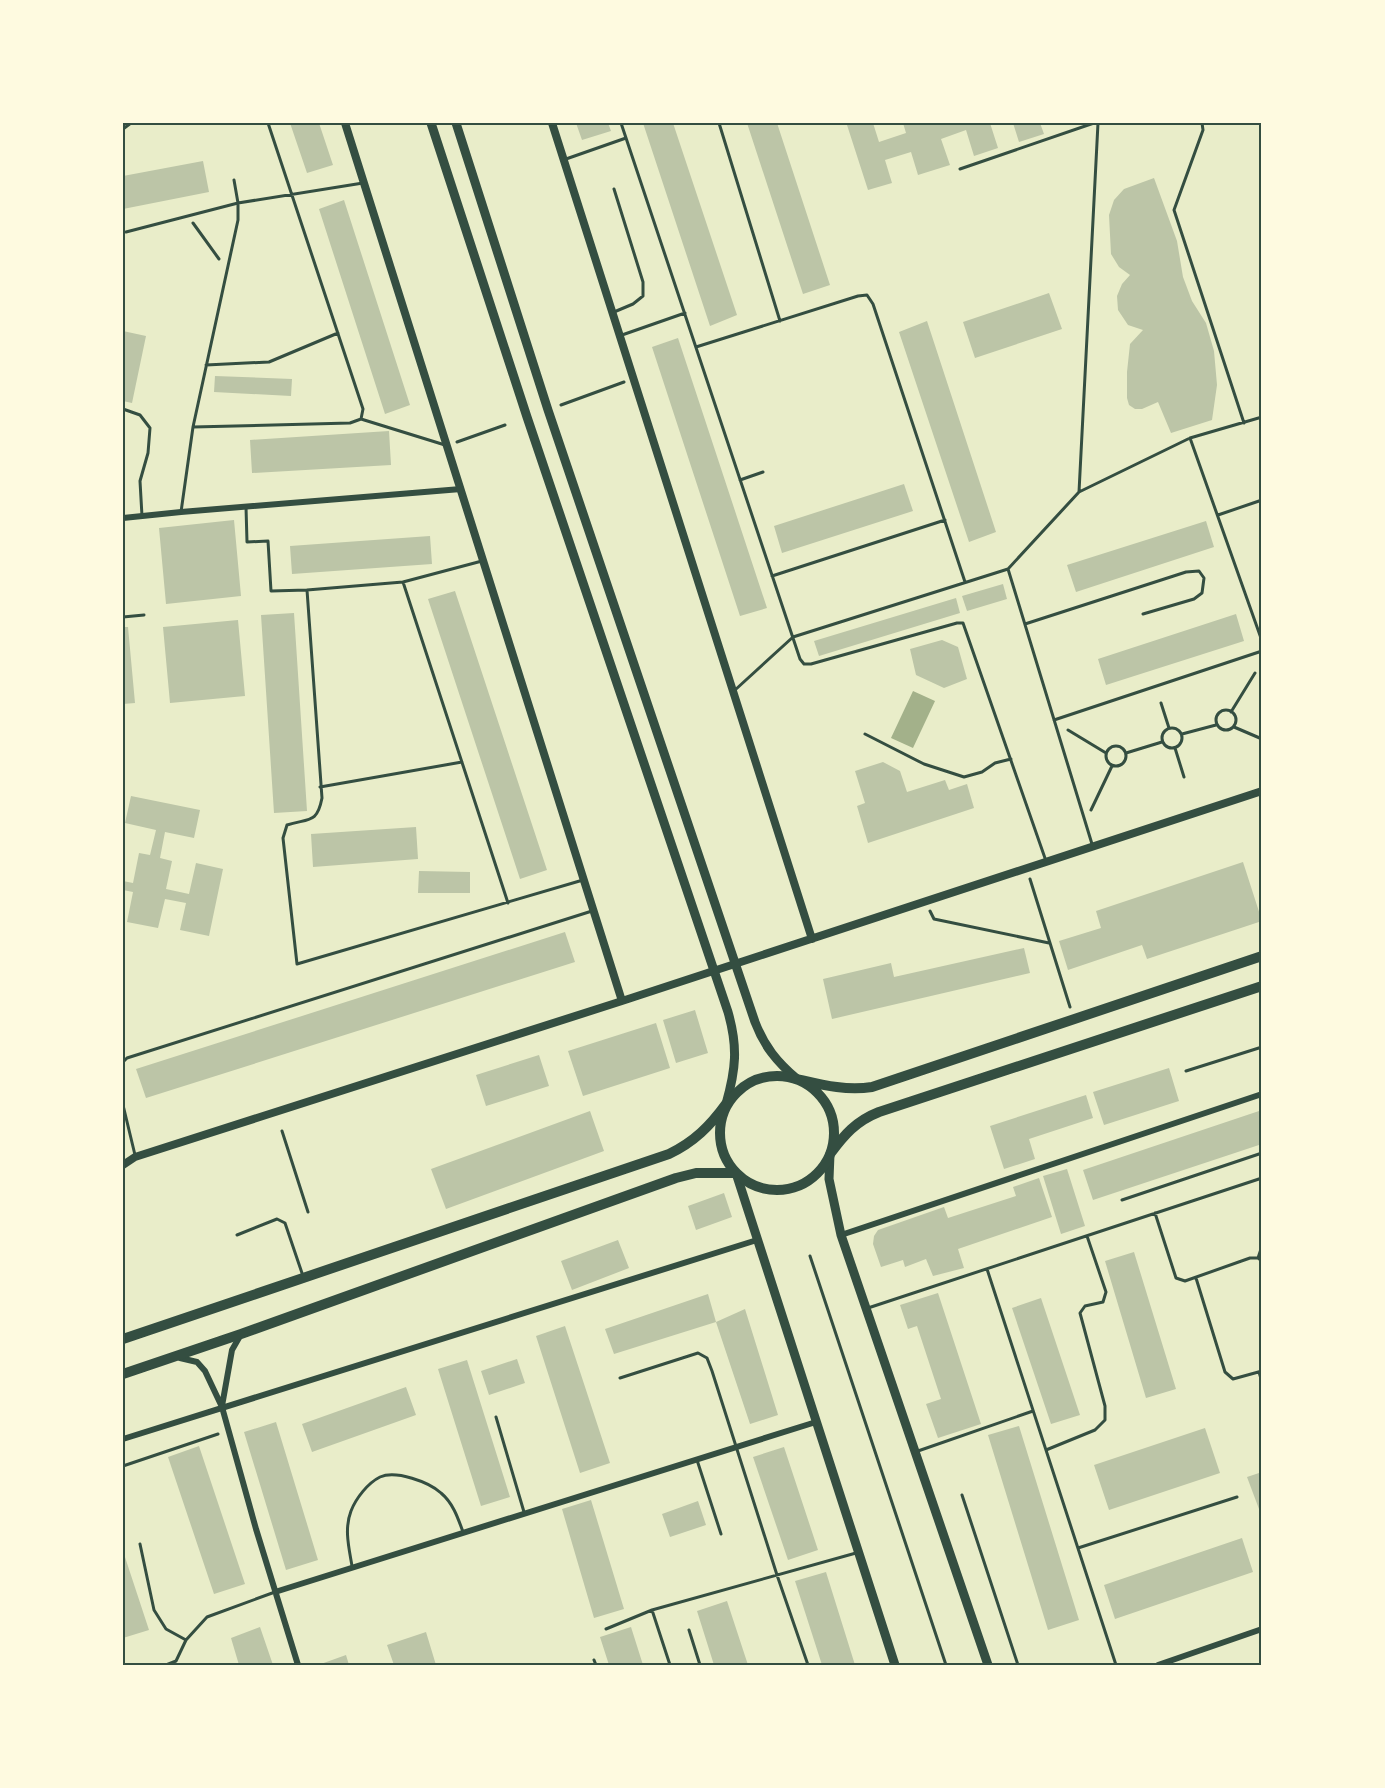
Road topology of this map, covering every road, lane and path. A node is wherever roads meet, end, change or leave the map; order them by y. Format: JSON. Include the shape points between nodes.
{"nodes":[{"id":1,"x":131,"y":123,"type":"edge"},
{"id":2,"x":268,"y":123,"type":"edge"},
{"id":3,"x":345,"y":123,"type":"edge"},
{"id":4,"x":431,"y":123,"type":"edge"},
{"id":5,"x":456,"y":123,"type":"edge"},
{"id":6,"x":552,"y":123,"type":"edge"},
{"id":7,"x":621,"y":123,"type":"edge"},
{"id":8,"x":719,"y":123,"type":"edge"},
{"id":9,"x":1096,"y":123,"type":"edge"},
{"id":10,"x":1202,"y":123,"type":"edge"},
{"id":11,"x":123,"y":129,"type":"edge"},
{"id":12,"x":626,"y":138,"type":"junction"},
{"id":13,"x":565,"y":160,"type":"junction"},
{"id":14,"x":960,"y":169,"type":"dead end"},
{"id":15,"x":234,"y":180,"type":"dead end"},
{"id":16,"x":365,"y":183,"type":"junction"},
{"id":17,"x":614,"y":189,"type":"dead end"},
{"id":18,"x":291,"y":193,"type":"junction"},
{"id":19,"x":238,"y":203,"type":"junction"},
{"id":20,"x":188,"y":216,"type":"junction"},
{"id":21,"x":126,"y":232,"type":"dead end"},
{"id":22,"x":227,"y":270,"type":"junction"},
{"id":23,"x":612,"y":312,"type":"junction"},
{"id":24,"x":685,"y":313,"type":"junction"},
{"id":25,"x":780,"y":321,"type":"junction"},
{"id":26,"x":338,"y":333,"type":"junction"},
{"id":27,"x":620,"y":336,"type":"junction"},
{"id":28,"x":696,"y":347,"type":"junction"},
{"id":29,"x":206,"y":365,"type":"junction"},
{"id":30,"x":634,"y":379,"type":"junction"},
{"id":31,"x":561,"y":405,"type":"dead end"},
{"id":32,"x":123,"y":409,"type":"edge"},
{"id":33,"x":1262,"y":417,"type":"edge"},
{"id":34,"x":361,"y":419,"type":"junction"},
{"id":35,"x":1244,"y":423,"type":"junction"},
{"id":36,"x":505,"y":425,"type":"dead end"},
{"id":37,"x":193,"y":427,"type":"junction"},
{"id":38,"x":1190,"y":438,"type":"junction"},
{"id":39,"x":447,"y":446,"type":"junction"},
{"id":40,"x":763,"y":472,"type":"dead end"},
{"id":41,"x":740,"y":480,"type":"junction"},
{"id":42,"x":460,"y":489,"type":"junction"},
{"id":43,"x":1079,"y":492,"type":"junction"},
{"id":44,"x":1262,"y":500,"type":"edge"},
{"id":45,"x":246,"y":507,"type":"junction"},
{"id":46,"x":181,"y":512,"type":"junction"},
{"id":47,"x":1218,"y":515,"type":"junction"},
{"id":48,"x":142,"y":516,"type":"junction"},
{"id":49,"x":123,"y":518,"type":"edge"},
{"id":50,"x":945,"y":520,"type":"junction"},
{"id":51,"x":484,"y":560,"type":"junction"},
{"id":52,"x":1008,"y":569,"type":"junction"},
{"id":53,"x":772,"y":576,"type":"junction"},
{"id":54,"x":403,"y":582,"type":"junction"},
{"id":55,"x":965,"y":582,"type":"junction"},
{"id":56,"x":307,"y":590,"type":"junction"},
{"id":57,"x":1143,"y":614,"type":"dead end"},
{"id":58,"x":144,"y":615,"type":"dead end"},
{"id":59,"x":123,"y":617,"type":"edge"},
{"id":60,"x":1025,"y":624,"type":"junction"},
{"id":61,"x":792,"y":636,"type":"junction"},
{"id":62,"x":1262,"y":641,"type":"edge"},
{"id":63,"x":1262,"y":651,"type":"edge"},
{"id":64,"x":1255,"y":673,"type":"dead end"},
{"id":65,"x":734,"y":691,"type":"junction"},
{"id":66,"x":1161,"y":703,"type":"dead end"},
{"id":67,"x":1231,"y":712,"type":"junction"},
{"id":68,"x":1054,"y":720,"type":"junction"},
{"id":69,"x":1216,"y":725,"type":"junction"},
{"id":70,"x":1234,"y":726,"type":"junction"},
{"id":71,"x":1169,"y":728,"type":"junction"},
{"id":72,"x":865,"y":734,"type":"dead end"},
{"id":73,"x":1182,"y":734,"type":"junction"},
{"id":74,"x":1262,"y":739,"type":"edge"},
{"id":75,"x":1162,"y":742,"type":"junction"},
{"id":76,"x":1174,"y":748,"type":"junction"},
{"id":77,"x":1106,"y":753,"type":"junction"},
{"id":78,"x":1126,"y":753,"type":"junction"},
{"id":79,"x":1011,"y":759,"type":"junction"},
{"id":80,"x":462,"y":762,"type":"junction"},
{"id":81,"x":1112,"y":766,"type":"junction"},
{"id":82,"x":1184,"y":777,"type":"dead end"},
{"id":83,"x":320,"y":787,"type":"junction"},
{"id":84,"x":1262,"y":791,"type":"edge"},
{"id":85,"x":1086,"y":825,"type":"junction"},
{"id":86,"x":1092,"y":846,"type":"junction"},
{"id":87,"x":1046,"y":862,"type":"junction"},
{"id":88,"x":1027,"y":868,"type":"junction"},
{"id":89,"x":585,"y":880,"type":"junction"},
{"id":90,"x":926,"y":901,"type":"junction"},
{"id":91,"x":508,"y":903,"type":"junction"},
{"id":92,"x":594,"y":910,"type":"junction"},
{"id":93,"x":812,"y":939,"type":"junction"},
{"id":94,"x":1049,"y":942,"type":"junction"},
{"id":95,"x":1262,"y":956,"type":"edge"},
{"id":96,"x":1262,"y":987,"type":"edge"},
{"id":97,"x":622,"y":1001,"type":"junction"},
{"id":98,"x":1074,"y":1019,"type":"junction"},
{"id":99,"x":1262,"y":1047,"type":"edge"},
{"id":100,"x":123,"y":1062,"type":"edge"},
{"id":101,"x":1186,"y":1071,"type":"dead end"},
{"id":102,"x":797,"y":1079,"type":"junction"},
{"id":103,"x":1262,"y":1095,"type":"edge"},
{"id":104,"x":726,"y":1104,"type":"junction"},
{"id":105,"x":123,"y":1105,"type":"edge"},
{"id":106,"x":282,"y":1131,"type":"dead end"},
{"id":107,"x":1262,"y":1153,"type":"edge"},
{"id":108,"x":830,"y":1154,"type":"junction"},
{"id":109,"x":135,"y":1157,"type":"junction"},
{"id":110,"x":123,"y":1165,"type":"edge"},
{"id":111,"x":736,"y":1173,"type":"junction"},
{"id":112,"x":1262,"y":1178,"type":"edge"},
{"id":113,"x":1122,"y":1200,"type":"dead end"},
{"id":114,"x":308,"y":1212,"type":"dead end"},
{"id":115,"x":1155,"y":1213,"type":"junction"},
{"id":116,"x":237,"y":1235,"type":"dead end"},
{"id":117,"x":841,"y":1235,"type":"junction"},
{"id":118,"x":1087,"y":1236,"type":"junction"},
{"id":119,"x":757,"y":1240,"type":"junction"},
{"id":120,"x":1262,"y":1246,"type":"edge"},
{"id":121,"x":810,"y":1256,"type":"dead end"},
{"id":122,"x":1258,"y":1258,"type":"junction"},
{"id":123,"x":1262,"y":1261,"type":"edge"},
{"id":124,"x":987,"y":1269,"type":"junction"},
{"id":125,"x":1196,"y":1277,"type":"junction"},
{"id":126,"x":304,"y":1278,"type":"junction"},
{"id":127,"x":867,"y":1309,"type":"junction"},
{"id":128,"x":241,"y":1334,"type":"junction"},
{"id":129,"x":123,"y":1339,"type":"edge"},
{"id":130,"x":172,"y":1358,"type":"junction"},
{"id":131,"x":1260,"y":1371,"type":"edge"},
{"id":132,"x":123,"y":1374,"type":"edge"},
{"id":133,"x":621,"y":1378,"type":"dead end"},
{"id":134,"x":1262,"y":1382,"type":"edge"},
{"id":135,"x":222,"y":1407,"type":"junction"},
{"id":136,"x":1033,"y":1411,"type":"junction"},
{"id":137,"x":496,"y":1417,"type":"dead end"},
{"id":138,"x":816,"y":1422,"type":"junction"},
{"id":139,"x":229,"y":1431,"type":"junction"},
{"id":140,"x":123,"y":1439,"type":"edge"},
{"id":141,"x":737,"y":1448,"type":"junction"},
{"id":142,"x":1046,"y":1450,"type":"junction"},
{"id":143,"x":916,"y":1452,"type":"junction"},
{"id":144,"x":697,"y":1460,"type":"junction"},
{"id":145,"x":123,"y":1466,"type":"edge"},
{"id":146,"x":962,"y":1494,"type":"dead end"},
{"id":147,"x":1237,"y":1497,"type":"dead end"},
{"id":148,"x":525,"y":1514,"type":"junction"},
{"id":149,"x":464,"y":1533,"type":"junction"},
{"id":150,"x":721,"y":1534,"type":"dead end"},
{"id":151,"x":140,"y":1544,"type":"dead end"},
{"id":152,"x":1078,"y":1548,"type":"junction"},
{"id":153,"x":858,"y":1552,"type":"junction"},
{"id":154,"x":352,"y":1568,"type":"junction"},
{"id":155,"x":777,"y":1575,"type":"junction"},
{"id":156,"x":275,"y":1592,"type":"junction"},
{"id":157,"x":652,"y":1610,"type":"junction"},
{"id":158,"x":606,"y":1629,"type":"dead end"},
{"id":159,"x":1262,"y":1629,"type":"edge"},
{"id":160,"x":689,"y":1630,"type":"dead end"},
{"id":161,"x":186,"y":1640,"type":"junction"},
{"id":162,"x":594,"y":1660,"type":"dead end"},
{"id":163,"x":166,"y":1665,"type":"edge"},
{"id":164,"x":298,"y":1665,"type":"edge"},
{"id":165,"x":596,"y":1665,"type":"edge"},
{"id":166,"x":670,"y":1665,"type":"edge"},
{"id":167,"x":700,"y":1665,"type":"edge"},
{"id":168,"x":808,"y":1665,"type":"edge"},
{"id":169,"x":895,"y":1665,"type":"edge"},
{"id":170,"x":946,"y":1665,"type":"edge"},
{"id":171,"x":988,"y":1665,"type":"edge"},
{"id":172,"x":1018,"y":1665,"type":"edge"},
{"id":173,"x":1116,"y":1665,"type":"edge"},
{"id":174,"x":1158,"y":1665,"type":"edge"}],
"edges":[{"from":1,"to":11,"type":"lane"},
{"from":2,"to":18,"type":"lane"},
{"from":3,"to":16,"type":"street"},
{"from":4,"to":104,"type":"main road","via":[[728,1012],[736,1052]]},
{"from":5,"to":102,"type":"main road","via":[[551,421],[755,1022],[770,1053]]},
{"from":6,"to":13,"type":"street"},
{"from":7,"to":12,"type":"lane"},
{"from":8,"to":25,"type":"lane"},
{"from":9,"to":14,"type":"lane"},
{"from":9,"to":43,"type":"lane"},
{"from":10,"to":35,"type":"lane","via":[[1203,130],[1174,210]]},
{"from":12,"to":13,"type":"lane"},
{"from":12,"to":24,"type":"lane"},
{"from":13,"to":23,"type":"street"},
{"from":15,"to":19,"type":"lane"},
{"from":16,"to":18,"type":"lane"},
{"from":16,"to":39,"type":"street"},
{"from":17,"to":23,"type":"lane","via":[[643,282],[643,296]]},
{"from":18,"to":19,"type":"lane"},
{"from":18,"to":26,"type":"lane"},
{"from":19,"to":20,"type":"lane"},
{"from":19,"to":22,"type":"lane"},
{"from":20,"to":21,"type":"lane"},
{"from":20,"to":22,"type":"path"},
{"from":22,"to":29,"type":"lane"},
{"from":23,"to":27,"type":"street"},
{"from":24,"to":27,"type":"lane"},
{"from":24,"to":28,"type":"lane"},
{"from":25,"to":28,"type":"lane"},
{"from":25,"to":50,"type":"lane","via":[[867,295]]},
{"from":26,"to":29,"type":"lane","via":[[268,362]]},
{"from":26,"to":34,"type":"lane","via":[[363,409]]},
{"from":27,"to":30,"type":"street"},
{"from":28,"to":41,"type":"lane"},
{"from":29,"to":37,"type":"lane"},
{"from":30,"to":31,"type":"path"},
{"from":30,"to":65,"type":"street"},
{"from":32,"to":48,"type":"lane","via":[[140,415],[150,428],[140,481]]},
{"from":33,"to":35,"type":"lane"},
{"from":34,"to":37,"type":"lane","via":[[350,423]]},
{"from":34,"to":39,"type":"lane"},
{"from":35,"to":38,"type":"lane"},
{"from":36,"to":39,"type":"path"},
{"from":37,"to":46,"type":"lane"},
{"from":38,"to":43,"type":"lane"},
{"from":38,"to":47,"type":"lane"},
{"from":39,"to":42,"type":"street"},
{"from":40,"to":41,"type":"lane"},
{"from":41,"to":53,"type":"lane"},
{"from":42,"to":45,"type":"street"},
{"from":42,"to":51,"type":"street"},
{"from":43,"to":52,"type":"lane"},
{"from":44,"to":47,"type":"lane"},
{"from":45,"to":46,"type":"street"},
{"from":45,"to":56,"type":"lane","via":[[248,542],[268,541],[271,591]]},
{"from":46,"to":48,"type":"street"},
{"from":47,"to":62,"type":"lane"},
{"from":48,"to":49,"type":"street"},
{"from":50,"to":53,"type":"lane"},
{"from":50,"to":55,"type":"lane"},
{"from":51,"to":54,"type":"lane"},
{"from":51,"to":89,"type":"street"},
{"from":52,"to":55,"type":"lane"},
{"from":52,"to":60,"type":"lane"},
{"from":53,"to":61,"type":"lane"},
{"from":54,"to":56,"type":"lane"},
{"from":54,"to":80,"type":"lane"},
{"from":55,"to":61,"type":"lane"},
{"from":56,"to":83,"type":"lane"},
{"from":57,"to":60,"type":"lane","via":[[1194,599],[1202,593],[1204,578],[1199,571],[1186,572]]},
{"from":58,"to":59,"type":"lane"},
{"from":60,"to":68,"type":"lane"},
{"from":61,"to":65,"type":"lane"},
{"from":61,"to":79,"type":"lane","via":[[800,659],[811,664],[963,624]]},
{"from":63,"to":68,"type":"lane"},
{"from":64,"to":67,"type":"path"},
{"from":65,"to":93,"type":"street"},
{"from":66,"to":71,"type":"path"},
{"from":67,"to":69,"type":"path","via":[[1220,711],[1215,717]]},
{"from":67,"to":70,"type":"path","via":[[1236,720]]},
{"from":68,"to":77,"type":"path"},
{"from":68,"to":85,"type":"lane"},
{"from":69,"to":70,"type":"path","via":[[1228,731]]},
{"from":69,"to":73,"type":"path"},
{"from":70,"to":74,"type":"path"},
{"from":71,"to":73,"type":"path"},
{"from":71,"to":75,"type":"path","via":[[1162,735]]},
{"from":72,"to":79,"type":"lane","via":[[924,764],[964,777]]},
{"from":73,"to":76,"type":"path","via":[[1181,744]]},
{"from":75,"to":76,"type":"path"},
{"from":75,"to":78,"type":"path"},
{"from":76,"to":82,"type":"path"},
{"from":77,"to":78,"type":"path","via":[[1118,745]]},
{"from":77,"to":81,"type":"path"},
{"from":78,"to":81,"type":"path","via":[[1125,762]]},
{"from":79,"to":87,"type":"lane"},
{"from":80,"to":83,"type":"lane"},
{"from":80,"to":91,"type":"lane"},
{"from":81,"to":85,"type":"path"},
{"from":83,"to":91,"type":"lane","via":[[320,812],[313,819],[287,825],[283,838],[297,963]]},
{"from":84,"to":86,"type":"street"},
{"from":85,"to":86,"type":"lane"},
{"from":86,"to":87,"type":"street"},
{"from":87,"to":88,"type":"street"},
{"from":88,"to":90,"type":"street"},
{"from":88,"to":94,"type":"path"},
{"from":89,"to":91,"type":"lane"},
{"from":89,"to":92,"type":"street"},
{"from":90,"to":93,"type":"street"},
{"from":90,"to":94,"type":"path","via":[[934,919]]},
{"from":92,"to":97,"type":"street"},
{"from":92,"to":100,"type":"lane"},
{"from":93,"to":97,"type":"street"},
{"from":94,"to":98,"type":"path"},
{"from":95,"to":98,"type":"main road"},
{"from":96,"to":108,"type":"main road","via":[[879,1112],[853,1126]]},
{"from":97,"to":109,"type":"street"},
{"from":98,"to":102,"type":"main road","via":[[872,1087],[838,1088]]},
{"from":99,"to":101,"type":"path"},
{"from":102,"to":104,"type":"main road","via":[[777,1075],[757,1078],[739,1088]]},
{"from":102,"to":108,"type":"main road","via":[[813,1088],[825,1102],[834,1137]]},
{"from":103,"to":117,"type":"street"},
{"from":104,"to":111,"type":"main road","via":[[719,1138],[723,1154]]},
{"from":104,"to":126,"type":"main road","via":[[699,1136],[669,1154]]},
{"from":105,"to":109,"type":"lane"},
{"from":106,"to":114,"type":"path"},
{"from":107,"to":113,"type":"lane"},
{"from":108,"to":111,"type":"main road","via":[[810,1180],[796,1187],[764,1189],[749,1184]]},
{"from":108,"to":117,"type":"main road","via":[[829,1179]]},
{"from":109,"to":110,"type":"street"},
{"from":111,"to":119,"type":"main road"},
{"from":111,"to":128,"type":"main road","via":[[696,1173],[676,1178]]},
{"from":112,"to":115,"type":"lane"},
{"from":115,"to":118,"type":"lane"},
{"from":115,"to":125,"type":"lane","via":[[1176,1278],[1185,1281]]},
{"from":116,"to":126,"type":"lane","via":[[277,1219],[285,1223]]},
{"from":117,"to":127,"type":"main road"},
{"from":118,"to":124,"type":"lane"},
{"from":118,"to":142,"type":"lane","via":[[1106,1292],[1103,1302],[1085,1306],[1080,1313],[1106,1406],[1105,1420],[1095,1431]]},
{"from":119,"to":135,"type":"street"},
{"from":119,"to":138,"type":"main road"},
{"from":120,"to":122,"type":"lane"},
{"from":121,"to":170,"type":"path"},
{"from":122,"to":123,"type":"lane"},
{"from":122,"to":125,"type":"lane"},
{"from":124,"to":127,"type":"lane"},
{"from":124,"to":136,"type":"lane"},
{"from":125,"to":131,"type":"lane","via":[[1225,1372],[1233,1379]]},
{"from":126,"to":129,"type":"main road"},
{"from":127,"to":143,"type":"main road"},
{"from":128,"to":130,"type":"main road"},
{"from":128,"to":135,"type":"street","via":[[232,1350]]},
{"from":130,"to":132,"type":"main road"},
{"from":130,"to":135,"type":"street","via":[[197,1362]]},
{"from":131,"to":134,"type":"lane"},
{"from":133,"to":141,"type":"lane","via":[[698,1353],[706,1358],[712,1371]]},
{"from":135,"to":139,"type":"street"},
{"from":135,"to":140,"type":"street"},
{"from":136,"to":142,"type":"lane"},
{"from":136,"to":143,"type":"lane"},
{"from":137,"to":148,"type":"lane"},
{"from":138,"to":141,"type":"street"},
{"from":138,"to":153,"type":"main road"},
{"from":139,"to":145,"type":"path"},
{"from":139,"to":156,"type":"street"},
{"from":141,"to":144,"type":"street"},
{"from":141,"to":155,"type":"lane"},
{"from":142,"to":152,"type":"lane"},
{"from":143,"to":171,"type":"main road"},
{"from":144,"to":148,"type":"street"},
{"from":144,"to":150,"type":"lane"},
{"from":146,"to":172,"type":"path"},
{"from":147,"to":152,"type":"lane"},
{"from":148,"to":149,"type":"street"},
{"from":149,"to":154,"type":"street"},
{"from":149,"to":154,"type":"lane","via":[[457,1513],[441,1493],[421,1481],[382,1476],[365,1488],[351,1511],[347,1535]]},
{"from":151,"to":161,"type":"lane","via":[[154,1610],[166,1629]]},
{"from":152,"to":173,"type":"lane"},
{"from":153,"to":155,"type":"lane"},
{"from":153,"to":169,"type":"main road"},
{"from":154,"to":156,"type":"street"},
{"from":155,"to":157,"type":"lane"},
{"from":155,"to":168,"type":"lane"},
{"from":156,"to":161,"type":"lane","via":[[207,1617]]},
{"from":156,"to":164,"type":"street"},
{"from":157,"to":158,"type":"lane"},
{"from":157,"to":166,"type":"lane"},
{"from":159,"to":174,"type":"street"},
{"from":160,"to":167,"type":"lane"},
{"from":161,"to":163,"type":"lane","via":[[176,1661]]},
{"from":162,"to":165,"type":"lane"}]}
